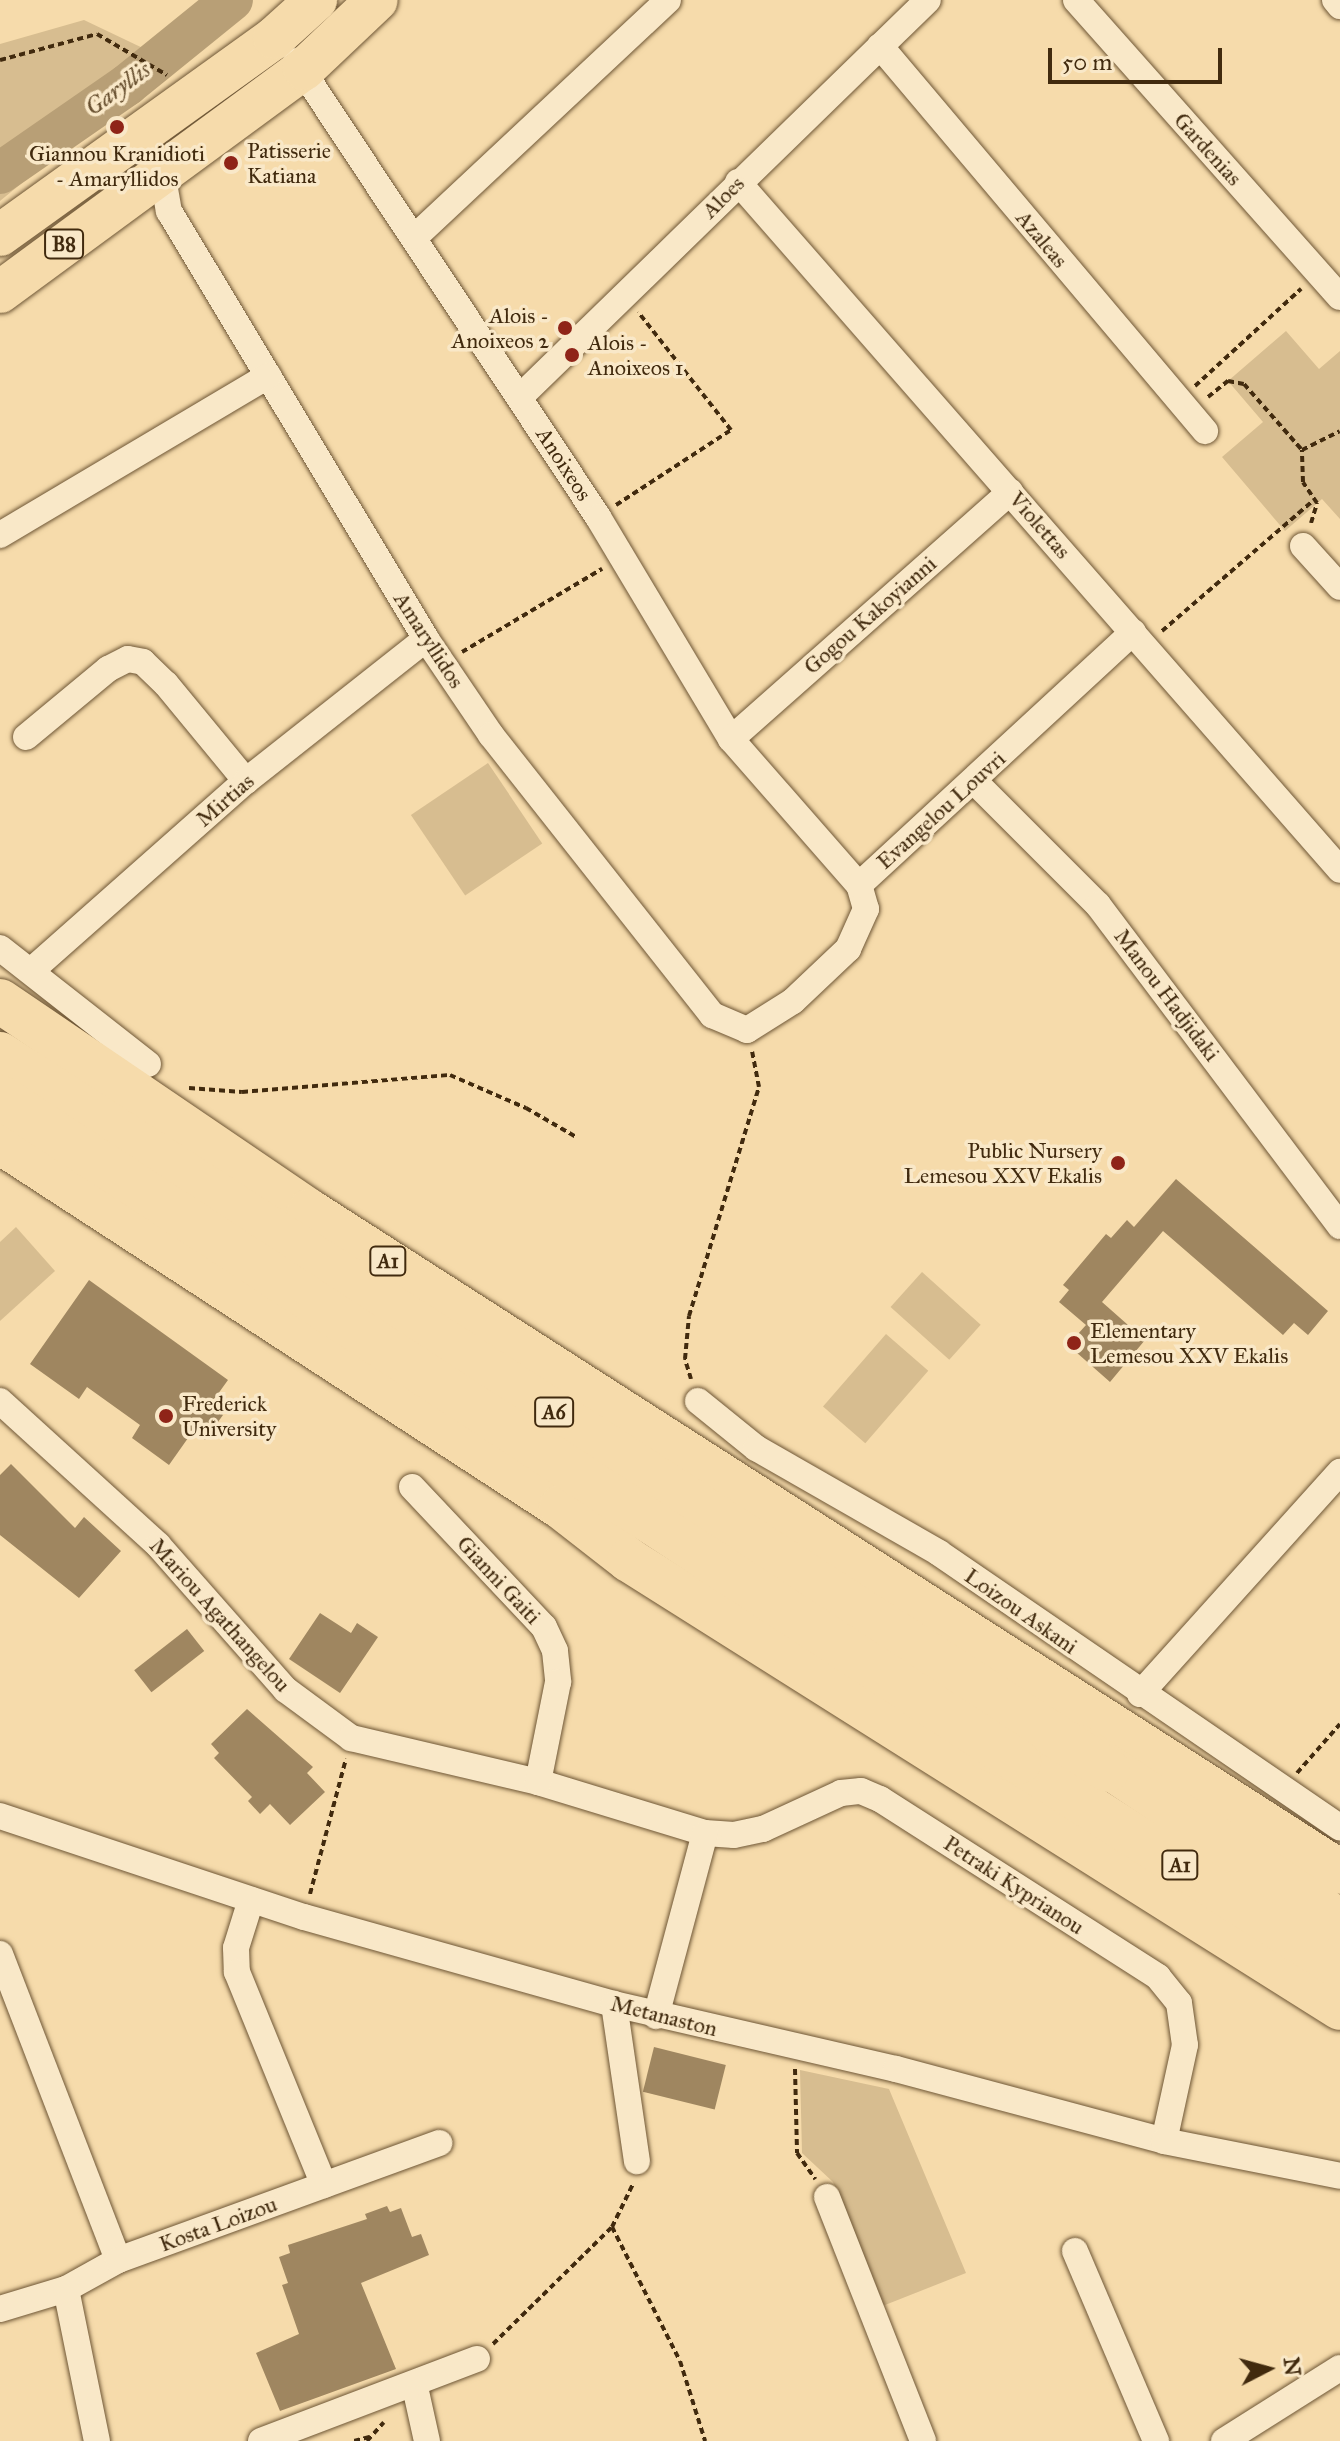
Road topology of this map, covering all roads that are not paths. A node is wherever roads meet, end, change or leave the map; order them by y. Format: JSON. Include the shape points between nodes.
{"nodes":[{"id":1,"x":316,"y":0,"type":"edge"},
{"id":2,"x":377,"y":0,"type":"edge"},
{"id":3,"x":668,"y":0,"type":"edge"},
{"id":4,"x":928,"y":0,"type":"edge"},
{"id":5,"x":1076,"y":0,"type":"edge"},
{"id":6,"x":1335,"y":0,"type":"edge"},
{"id":7,"x":1340,"y":6,"type":"edge"},
{"id":8,"x":274,"y":38,"type":"junction"},
{"id":9,"x":880,"y":46,"type":"junction"},
{"id":10,"x":304,"y":69,"type":"junction"},
{"id":11,"x":738,"y":182,"type":"junction"},
{"id":12,"x":152,"y":191,"type":"junction"},
{"id":13,"x":0,"y":235,"type":"edge"},
{"id":14,"x":416,"y":236,"type":"junction"},
{"id":15,"x":0,"y":292,"type":"edge"},
{"id":16,"x":1340,"y":297,"type":"edge"},
{"id":17,"x":268,"y":376,"type":"junction"},
{"id":18,"x":520,"y":397,"type":"junction"},
{"id":19,"x":1191,"y":415,"type":"road end"},
{"id":20,"x":1010,"y":492,"type":"junction"},
{"id":21,"x":0,"y":535,"type":"edge"},
{"id":22,"x":1303,"y":546,"type":"road end"},
{"id":23,"x":1340,"y":587,"type":"edge"},
{"id":24,"x":426,"y":639,"type":"junction"},
{"id":25,"x":1139,"y":639,"type":"junction"},
{"id":26,"x":26,"y":737,"type":"dead end"},
{"id":27,"x":731,"y":739,"type":"junction"},
{"id":28,"x":246,"y":781,"type":"junction"},
{"id":29,"x":974,"y":781,"type":"junction"},
{"id":30,"x":1340,"y":870,"type":"edge"},
{"id":31,"x":859,"y":885,"type":"junction"},
{"id":32,"x":0,"y":948,"type":"edge"},
{"id":33,"x":32,"y":970,"type":"junction"},
{"id":34,"x":0,"y":1001,"type":"edge"},
{"id":35,"x":747,"y":1030,"type":"joint"},
{"id":36,"x":0,"y":1054,"type":"edge"},
{"id":37,"x":148,"y":1064,"type":"road end"},
{"id":38,"x":0,"y":1097,"type":"edge"},
{"id":39,"x":0,"y":1142,"type":"edge"},
{"id":40,"x":1340,"y":1226,"type":"edge"},
{"id":41,"x":0,"y":1401,"type":"edge"},
{"id":42,"x":698,"y":1401,"type":"road end"},
{"id":43,"x":1340,"y":1472,"type":"edge"},
{"id":44,"x":412,"y":1487,"type":"dead end"},
{"id":45,"x":784,"y":1511,"type":"junction"},
{"id":46,"x":629,"y":1560,"type":"junction"},
{"id":47,"x":1140,"y":1694,"type":"junction"},
{"id":48,"x":1019,"y":1762,"type":"junction"},
{"id":49,"x":1108,"y":1770,"type":"junction"},
{"id":50,"x":538,"y":1782,"type":"junction"},
{"id":51,"x":0,"y":1816,"type":"edge"},
{"id":52,"x":1340,"y":1828,"type":"edge"},
{"id":53,"x":705,"y":1833,"type":"junction"},
{"id":54,"x":1340,"y":1872,"type":"edge"},
{"id":55,"x":251,"y":1900,"type":"junction"},
{"id":56,"x":1340,"y":1921,"type":"edge"},
{"id":57,"x":0,"y":1954,"type":"edge"},
{"id":58,"x":1340,"y":1967,"type":"edge"},
{"id":59,"x":614,"y":2004,"type":"junction"},
{"id":60,"x":1340,"y":2008,"type":"edge"},
{"id":61,"x":656,"y":2016,"type":"junction"},
{"id":62,"x":1164,"y":2141,"type":"junction"},
{"id":63,"x":439,"y":2143,"type":"dead end"},
{"id":64,"x":637,"y":2161,"type":"road end"},
{"id":65,"x":1340,"y":2176,"type":"edge"},
{"id":66,"x":324,"y":2185,"type":"junction"},
{"id":67,"x":827,"y":2197,"type":"road end"},
{"id":68,"x":1075,"y":2251,"type":"dead end"},
{"id":69,"x":118,"y":2260,"type":"junction"},
{"id":70,"x":66,"y":2289,"type":"junction"},
{"id":71,"x":0,"y":2309,"type":"edge"},
{"id":72,"x":477,"y":2359,"type":"road end"},
{"id":73,"x":1340,"y":2368,"type":"edge"},
{"id":74,"x":415,"y":2387,"type":"junction"},
{"id":75,"x":97,"y":2441,"type":"edge"},
{"id":76,"x":261,"y":2441,"type":"edge"},
{"id":77,"x":427,"y":2441,"type":"edge"},
{"id":78,"x":923,"y":2441,"type":"edge"},
{"id":79,"x":1156,"y":2441,"type":"edge"},
{"id":80,"x":1224,"y":2441,"type":"edge"}],
"edges":[{"from":1,"to":8,"type":"main road","number":"B8"},
{"from":2,"to":10,"type":"main road","number":"B8"},
{"from":3,"to":14,"type":"street"},
{"from":4,"to":9,"type":"street","name":"Aloes"},
{"from":5,"to":16,"type":"street","name":"Gardenias"},
{"from":6,"to":7,"type":"street"},
{"from":8,"to":10,"type":"street","name":"Anoixeos"},
{"from":8,"to":13,"type":"main road","number":"B8"},
{"from":9,"to":11,"type":"street","name":"Aloes"},
{"from":9,"to":19,"type":"street","name":"Azaleas"},
{"from":10,"to":12,"type":"main road","number":"B8"},
{"from":10,"to":14,"type":"street","name":"Anoixeos"},
{"from":11,"to":18,"type":"street","name":"Aloes"},
{"from":11,"to":20,"type":"street","name":"Violettas"},
{"from":12,"to":15,"type":"main road","number":"B8"},
{"from":12,"to":17,"type":"street","name":"Amaryllidos"},
{"from":14,"to":18,"type":"street","name":"Anoixeos"},
{"from":17,"to":21,"type":"street"},
{"from":17,"to":24,"type":"street","name":"Amaryllidos"},
{"from":18,"to":27,"type":"street","name":"Anoixeos"},
{"from":20,"to":25,"type":"street","name":"Violettas"},
{"from":20,"to":27,"type":"street","name":"Gogou Kakoyianni"},
{"from":22,"to":23,"type":"street"},
{"from":24,"to":28,"type":"street","name":"Mirtias"},
{"from":24,"to":35,"type":"street","name":"Amaryllidos","via":[[491,735],[712,1015]]},
{"from":25,"to":29,"type":"street","name":"Evangelou Louvri"},
{"from":25,"to":30,"type":"street","name":"Violettas"},
{"from":26,"to":28,"type":"street","via":[[108,669],[128,659],[143,662]]},
{"from":27,"to":31,"type":"street","name":"Anoixeos"},
{"from":28,"to":33,"type":"street","name":"Mirtias"},
{"from":29,"to":31,"type":"street","name":"Evangelou Louvri"},
{"from":29,"to":40,"type":"street","name":"Manou Hadjidaki","via":[[1098,905]]},
{"from":31,"to":35,"type":"street","name":"Evangelou Louvri","via":[[866,909],[848,949],[793,1001]]},
{"from":32,"to":33,"type":"street"},
{"from":33,"to":37,"type":"street"},
{"from":34,"to":45,"type":"highway","number":"A1","via":[[309,1211]]},
{"from":36,"to":49,"type":"highway","number":"A6"},
{"from":38,"to":48,"type":"highway","number":"A6"},
{"from":39,"to":46,"type":"highway","via":[[561,1507]]},
{"from":41,"to":50,"type":"street","name":"Mariou Agathangelou","via":[[158,1545],[286,1690],[351,1738]]},
{"from":42,"to":47,"type":"street","name":"Loizou Askani","via":[[756,1448],[939,1553]]},
{"from":43,"to":47,"type":"street"},
{"from":44,"to":50,"type":"street","name":"Gianni Gaiti","via":[[544,1627],[555,1651],[558,1682]]},
{"from":45,"to":49,"type":"highway"},
{"from":45,"to":54,"type":"highway"},
{"from":46,"to":48,"type":"highway","via":[[930,1724]]},
{"from":46,"to":60,"type":"highway"},
{"from":47,"to":52,"type":"street","name":"Loizou Askani"},
{"from":48,"to":58,"type":"highway","number":"A1"},
{"from":49,"to":56,"type":"highway","number":"A1"},
{"from":50,"to":53,"type":"street","name":"Mariou Agathangelou"},
{"from":51,"to":55,"type":"street","name":"Metanaston"},
{"from":53,"to":61,"type":"street"},
{"from":53,"to":62,"type":"street","name":"Petraki Kyprianou","via":[[763,1829],[841,1793],[861,1791],[1158,1977],[1179,2003],[1185,2045]]},
{"from":55,"to":59,"type":"street","name":"Metanaston"},
{"from":55,"to":66,"type":"street","via":[[236,1948],[237,1972]]},
{"from":57,"to":69,"type":"street"},
{"from":59,"to":61,"type":"street","name":"Metanaston"},
{"from":59,"to":64,"type":"street"},
{"from":61,"to":62,"type":"street","name":"Metanaston"},
{"from":62,"to":65,"type":"street","name":"Metanaston"},
{"from":63,"to":66,"type":"street","name":"Kosta Loizou"},
{"from":66,"to":69,"type":"street","name":"Kosta Loizou"},
{"from":67,"to":78,"type":"street"},
{"from":68,"to":79,"type":"street"},
{"from":69,"to":70,"type":"street","name":"Kosta Loizou"},
{"from":70,"to":71,"type":"street","name":"Kosta Loizou"},
{"from":70,"to":75,"type":"street"},
{"from":72,"to":74,"type":"street"},
{"from":73,"to":80,"type":"street"},
{"from":74,"to":76,"type":"street"},
{"from":74,"to":77,"type":"street"}]}
